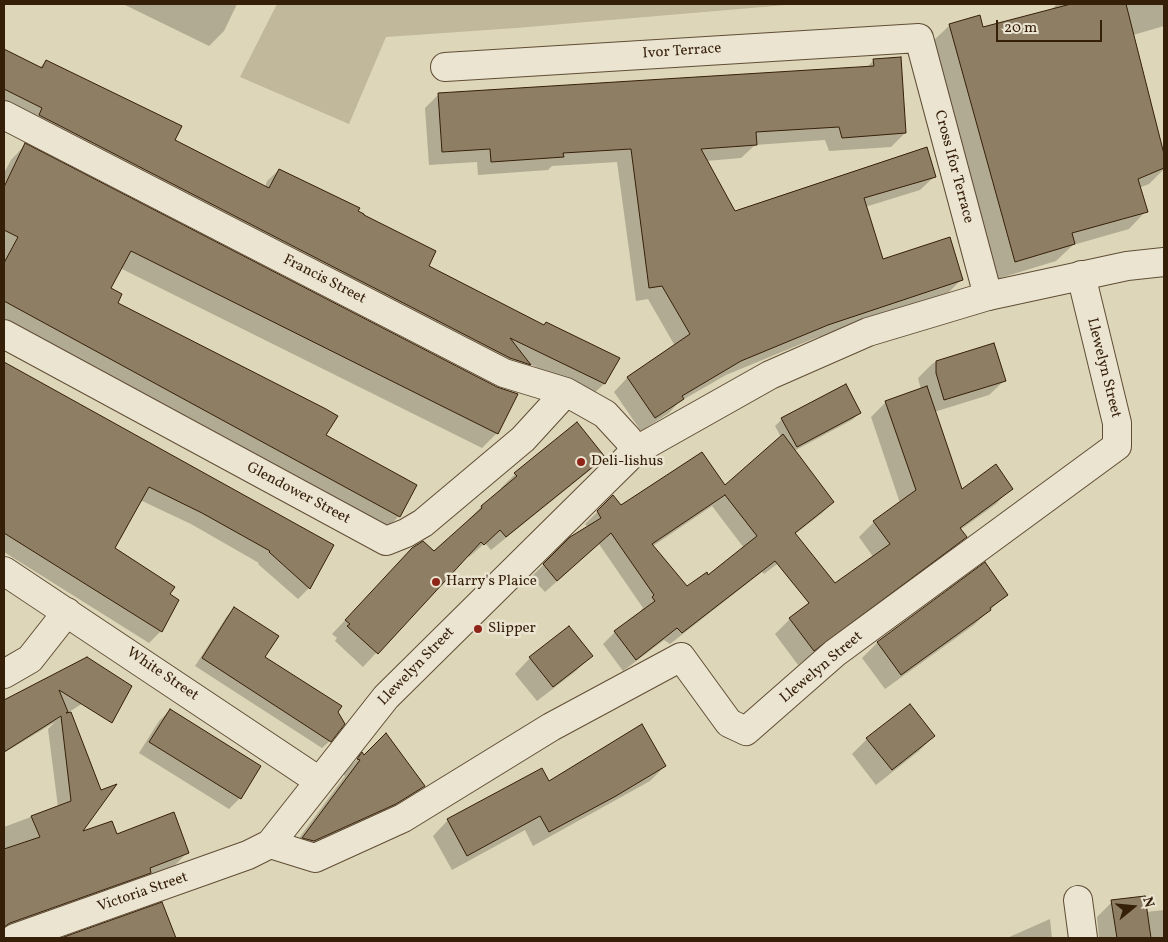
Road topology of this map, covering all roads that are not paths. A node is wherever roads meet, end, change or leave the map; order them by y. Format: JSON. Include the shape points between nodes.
{"nodes":[{"id":1,"x":919,"y":38,"type":"joint"},
{"id":2,"x":445,"y":67,"type":"dead end"},
{"id":3,"x":4,"y":115,"type":"edge"},
{"id":4,"x":1164,"y":262,"type":"edge"},
{"id":5,"x":1080,"y":275,"type":"junction"},
{"id":6,"x":988,"y":296,"type":"junction"},
{"id":7,"x":4,"y":334,"type":"edge"},
{"id":8,"x":566,"y":392,"type":"junction"},
{"id":9,"x":634,"y":451,"type":"junction"},
{"id":10,"x":4,"y":571,"type":"edge"},
{"id":11,"x":67,"y":612,"type":"junction"},
{"id":12,"x":4,"y":674,"type":"edge"},
{"id":13,"x":319,"y":781,"type":"junction"},
{"id":14,"x":270,"y":844,"type":"junction"},
{"id":15,"x":1078,"y":900,"type":"dead end"},
{"id":16,"x":15,"y":938,"type":"edge"},
{"id":17,"x":1083,"y":938,"type":"edge"}],
"edges":[{"from":1,"to":2,"type":"street","name":"Ivor Terrace"},
{"from":1,"to":6,"type":"street","name":"Cross Ifor Terrace"},
{"from":3,"to":8,"type":"street","name":"Francis Street","via":[[504,373]]},
{"from":4,"to":5,"type":"street"},
{"from":5,"to":6,"type":"street","name":"Llewelyn Street"},
{"from":5,"to":14,"type":"street","name":"Llewelyn Street","via":[[1117,423],[1118,446],[835,653],[746,731],[729,723],[681,656],[551,727],[404,818],[315,858]]},
{"from":6,"to":9,"type":"street","name":"Llewelyn Street","via":[[868,332],[770,375]]},
{"from":7,"to":8,"type":"street","name":"Glendower Street","via":[[386,541],[423,523],[523,439]]},
{"from":8,"to":9,"type":"street","name":"Francis Street","via":[[605,414],[628,439]]},
{"from":9,"to":13,"type":"street","name":"Llewelyn Street","via":[[386,697]]},
{"from":10,"to":11,"type":"street","name":"White Street"},
{"from":11,"to":12,"type":"street","via":[[30,659]]},
{"from":11,"to":13,"type":"street","name":"White Street"},
{"from":13,"to":14,"type":"street","name":"Llewelyn Street"},
{"from":14,"to":16,"type":"street","name":"Victoria Street","via":[[248,856]]},
{"from":15,"to":17,"type":"street"}]}
